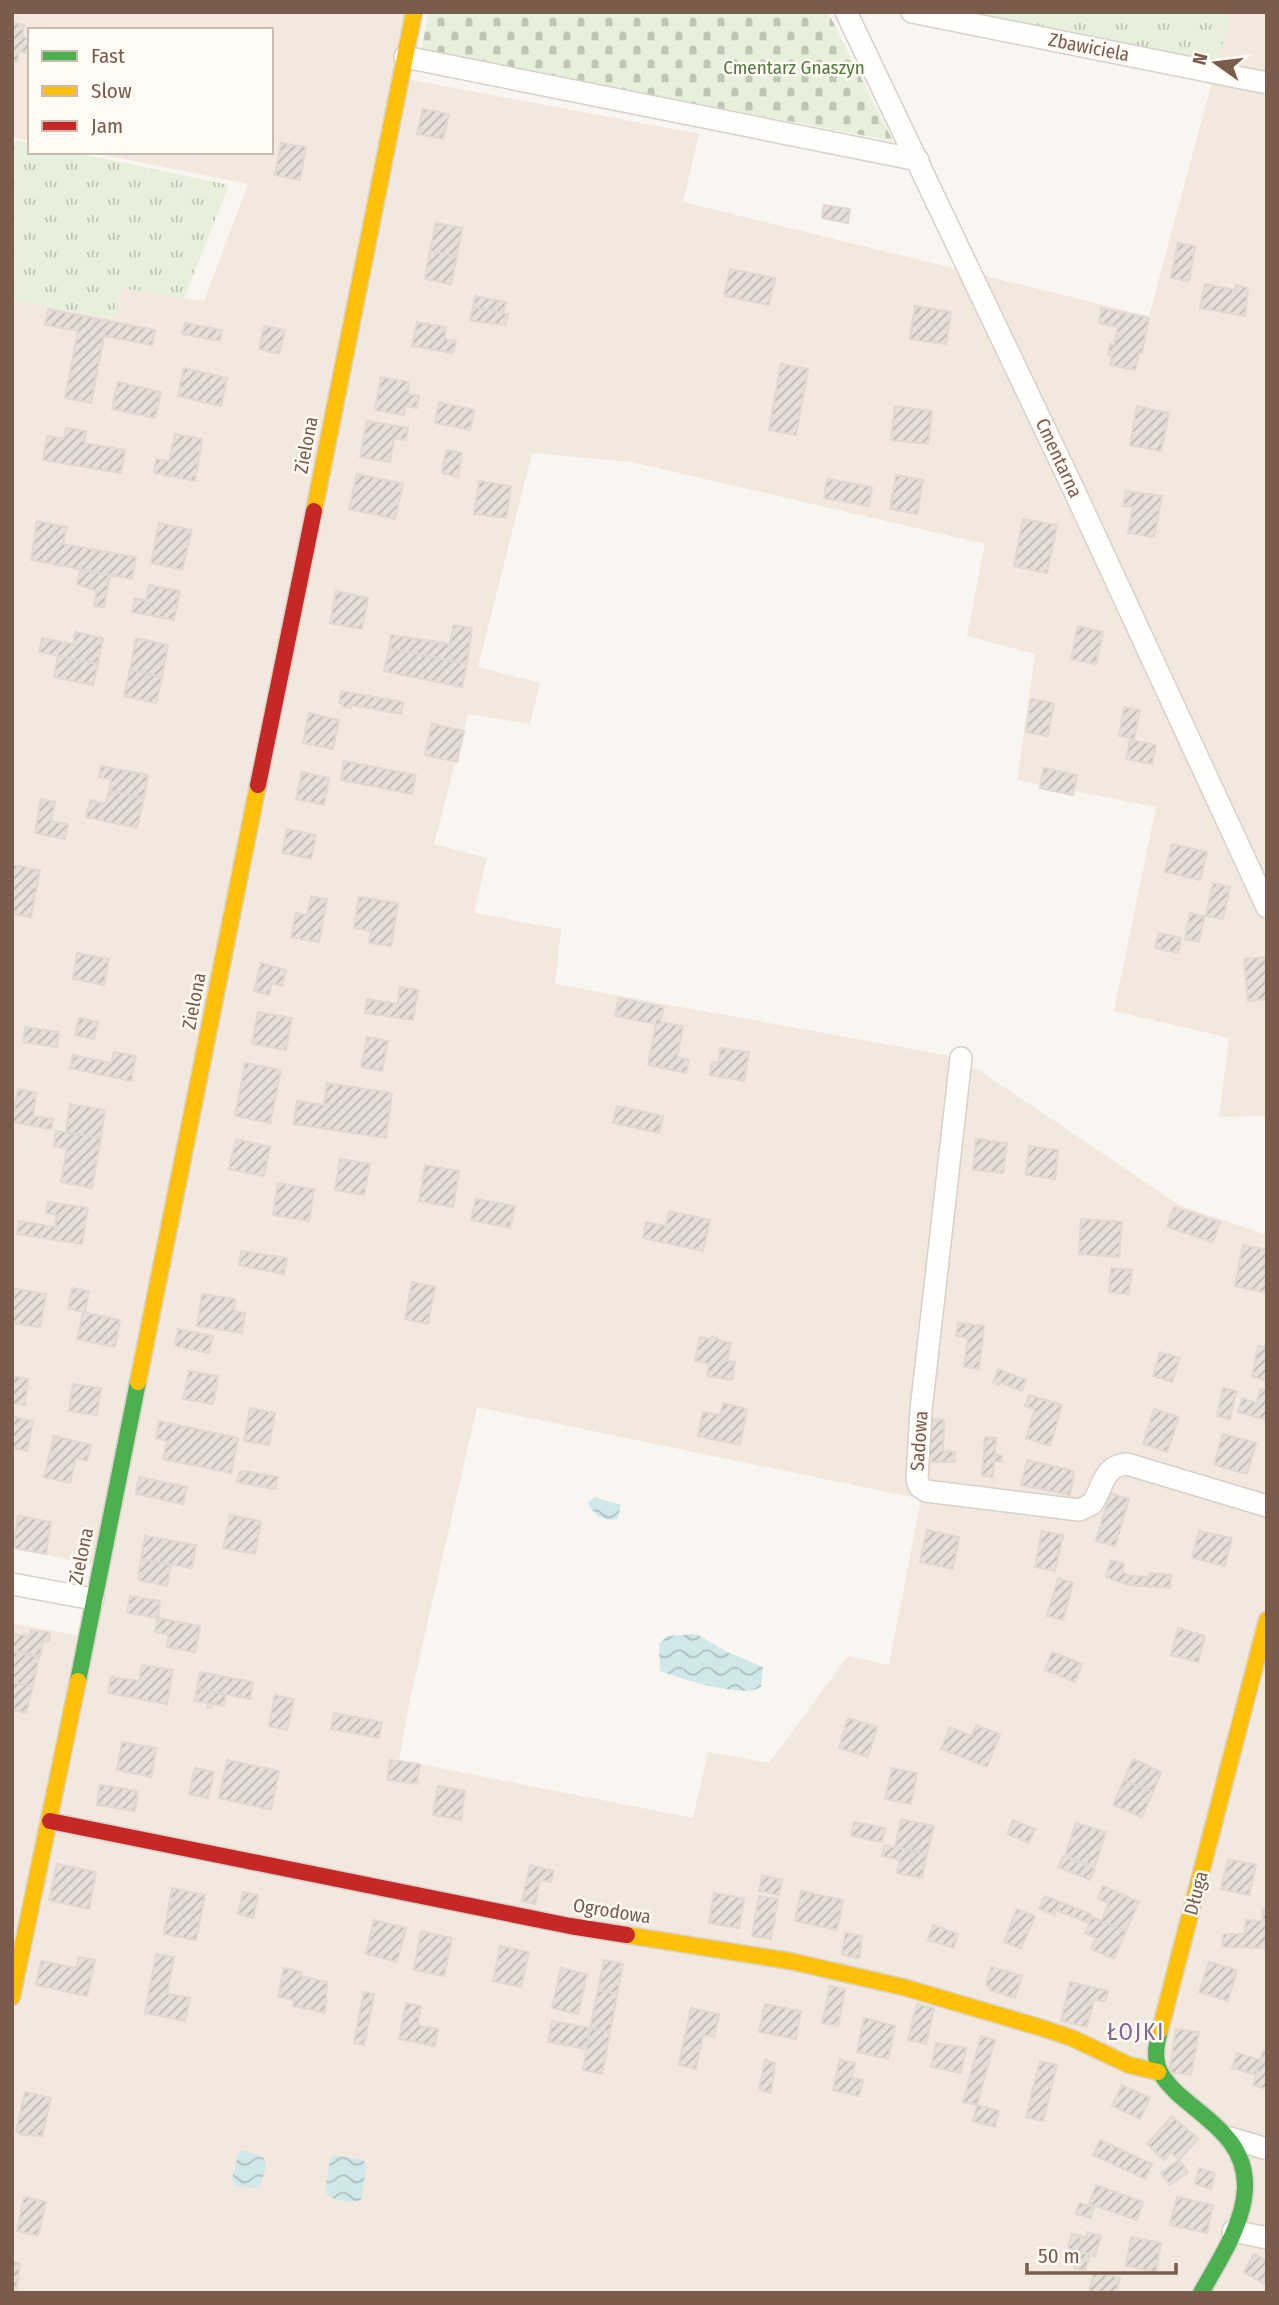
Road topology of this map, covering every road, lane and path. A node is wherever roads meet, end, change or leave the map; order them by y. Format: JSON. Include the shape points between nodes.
{"nodes":[{"id":1,"x":414,"y":12,"type":"edge"},
{"id":2,"x":846,"y":12,"type":"edge"},
{"id":3,"x":912,"y":12,"type":"edge"},
{"id":4,"x":405,"y":57,"type":"junction"},
{"id":5,"x":1267,"y":83,"type":"edge"},
{"id":6,"x":918,"y":160,"type":"junction"},
{"id":7,"x":1267,"y":907,"type":"edge"},
{"id":8,"x":961,"y":1058,"type":"dead end"},
{"id":9,"x":1267,"y":1506,"type":"edge"},
{"id":10,"x":12,"y":1584,"type":"edge"},
{"id":11,"x":93,"y":1599,"type":"junction"},
{"id":12,"x":1267,"y":1620,"type":"edge"},
{"id":13,"x":50,"y":1821,"type":"junction"},
{"id":14,"x":12,"y":1997,"type":"edge"},
{"id":15,"x":1158,"y":2072,"type":"junction"},
{"id":16,"x":1230,"y":2138,"type":"junction"},
{"id":17,"x":1267,"y":2149,"type":"edge"},
{"id":18,"x":1233,"y":2231,"type":"junction"},
{"id":19,"x":1267,"y":2238,"type":"edge"},
{"id":20,"x":1201,"y":2293,"type":"edge"}],
"edges":[{"from":1,"to":4,"type":"street","name":"Zielona"},
{"from":2,"to":6,"type":"street","name":"Cmentarna"},
{"from":3,"to":5,"type":"street","name":"Zbawiciela"},
{"from":4,"to":6,"type":"street"},
{"from":4,"to":11,"type":"street","name":"Zielona"},
{"from":6,"to":7,"type":"street","name":"Cmentarna"},
{"from":8,"to":9,"type":"street","name":"Sadowa","via":[[921,1410],[920,1487],[1079,1510],[1092,1504],[1108,1472],[1127,1464]]},
{"from":10,"to":11,"type":"street"},
{"from":11,"to":13,"type":"street","name":"Zielona"},
{"from":12,"to":15,"type":"street","name":"Długa","via":[[1155,2049]]},
{"from":13,"to":14,"type":"street","name":"Zielona"},
{"from":13,"to":15,"type":"street","name":"Ogrodowa","via":[[570,1926],[790,1961],[903,1987],[1042,2028],[1129,2065]]},
{"from":15,"to":16,"type":"street"},
{"from":16,"to":17,"type":"street"},
{"from":16,"to":18,"type":"street","via":[[1245,2181]]},
{"from":18,"to":19,"type":"street"},
{"from":18,"to":20,"type":"street"}]}
